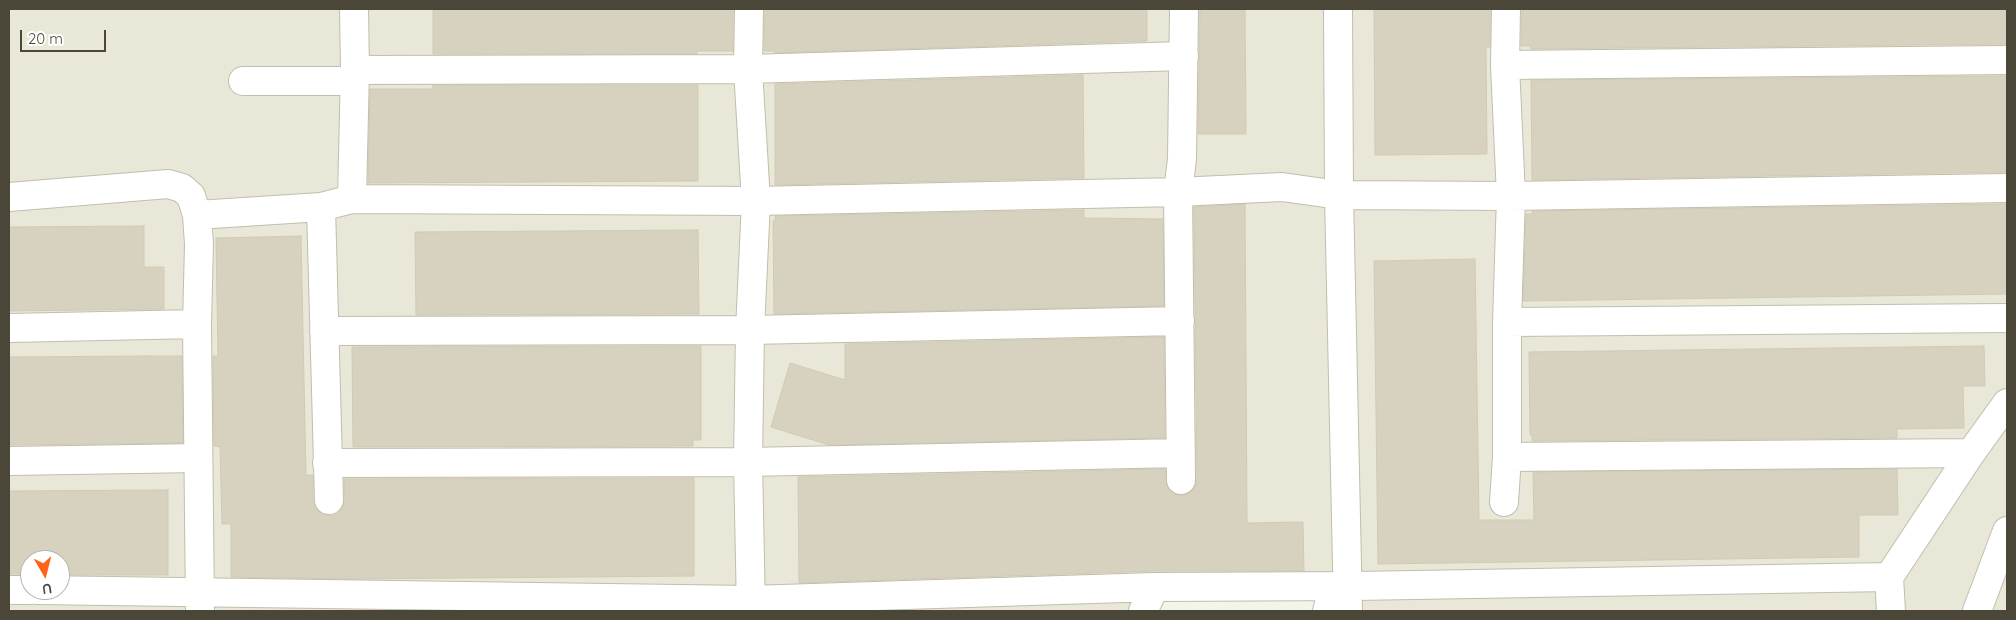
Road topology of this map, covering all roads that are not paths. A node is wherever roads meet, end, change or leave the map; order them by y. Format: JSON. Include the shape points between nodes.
{"nodes":[{"id":1,"x":354,"y":9,"type":"edge"},
{"id":2,"x":749,"y":9,"type":"edge"},
{"id":3,"x":1184,"y":9,"type":"edge"},
{"id":4,"x":1338,"y":9,"type":"edge"},
{"id":5,"x":1506,"y":9,"type":"edge"},
{"id":6,"x":1184,"y":56,"type":"junction"},
{"id":7,"x":2007,"y":60,"type":"edge"},
{"id":8,"x":1505,"y":65,"type":"junction"},
{"id":9,"x":748,"y":69,"type":"junction"},
{"id":10,"x":355,"y":76,"type":"junction"},
{"id":11,"x":243,"y":81,"type":"dead end"},
{"id":12,"x":2007,"y":188,"type":"edge"},
{"id":13,"x":1178,"y":192,"type":"junction"},
{"id":14,"x":1339,"y":195,"type":"junction"},
{"id":15,"x":1511,"y":196,"type":"junction"},
{"id":16,"x":9,"y":197,"type":"edge"},
{"id":17,"x":352,"y":199,"type":"junction"},
{"id":18,"x":756,"y":201,"type":"junction"},
{"id":19,"x":321,"y":207,"type":"junction"},
{"id":20,"x":197,"y":214,"type":"junction"},
{"id":21,"x":2007,"y":318,"type":"edge"},
{"id":22,"x":1180,"y":321,"type":"junction"},
{"id":23,"x":1507,"y":322,"type":"junction"},
{"id":24,"x":196,"y":324,"type":"junction"},
{"id":25,"x":9,"y":328,"type":"edge"},
{"id":26,"x":750,"y":330,"type":"junction"},
{"id":27,"x":324,"y":331,"type":"junction"},
{"id":28,"x":2007,"y":403,"type":"edge"},
{"id":29,"x":1181,"y":453,"type":"junction"},
{"id":30,"x":1971,"y":453,"type":"junction"},
{"id":31,"x":1507,"y":457,"type":"junction"},
{"id":32,"x":198,"y":458,"type":"junction"},
{"id":33,"x":9,"y":460,"type":"edge"},
{"id":34,"x":748,"y":462,"type":"junction"},
{"id":35,"x":327,"y":463,"type":"junction"},
{"id":36,"x":1181,"y":480,"type":"dead end"},
{"id":37,"x":329,"y":500,"type":"dead end"},
{"id":38,"x":1504,"y":502,"type":"dead end"},
{"id":39,"x":2007,"y":531,"type":"edge"},
{"id":40,"x":1889,"y":577,"type":"junction"},
{"id":41,"x":1155,"y":586,"type":"junction"},
{"id":42,"x":70,"y":592,"type":"edge"},
{"id":43,"x":1339,"y":599,"type":"edge"},
{"id":44,"x":200,"y":601,"type":"edge"},
{"id":45,"x":750,"y":606,"type":"edge"},
{"id":46,"x":1143,"y":611,"type":"edge"},
{"id":47,"x":1891,"y":611,"type":"edge"},
{"id":48,"x":1976,"y":611,"type":"edge"}],
"edges":[{"from":1,"to":10,"type":"street"},
{"from":2,"to":9,"type":"street"},
{"from":3,"to":6,"type":"street"},
{"from":4,"to":14,"type":"street"},
{"from":5,"to":8,"type":"street"},
{"from":6,"to":9,"type":"street"},
{"from":6,"to":13,"type":"street","via":[[1182,159]]},
{"from":7,"to":8,"type":"street"},
{"from":8,"to":15,"type":"street"},
{"from":9,"to":10,"type":"street"},
{"from":9,"to":18,"type":"street"},
{"from":10,"to":11,"type":"street"},
{"from":10,"to":17,"type":"street"},
{"from":12,"to":15,"type":"street"},
{"from":13,"to":14,"type":"street","via":[[1282,187]]},
{"from":13,"to":18,"type":"street"},
{"from":13,"to":22,"type":"street"},
{"from":14,"to":15,"type":"street"},
{"from":14,"to":43,"type":"street"},
{"from":15,"to":23,"type":"street"},
{"from":16,"to":20,"type":"street","via":[[168,184],[182,188],[191,196]]},
{"from":17,"to":18,"type":"street"},
{"from":17,"to":19,"type":"street"},
{"from":18,"to":26,"type":"street"},
{"from":19,"to":20,"type":"street"},
{"from":19,"to":27,"type":"street"},
{"from":20,"to":24,"type":"street"},
{"from":21,"to":23,"type":"street"},
{"from":22,"to":26,"type":"street"},
{"from":22,"to":29,"type":"street"},
{"from":23,"to":31,"type":"street"},
{"from":24,"to":25,"type":"street"},
{"from":24,"to":32,"type":"street"},
{"from":26,"to":27,"type":"street"},
{"from":26,"to":34,"type":"street"},
{"from":27,"to":35,"type":"street"},
{"from":28,"to":30,"type":"street"},
{"from":29,"to":34,"type":"street"},
{"from":29,"to":36,"type":"street"},
{"from":30,"to":31,"type":"street"},
{"from":30,"to":40,"type":"street"},
{"from":31,"to":38,"type":"street"},
{"from":32,"to":33,"type":"street"},
{"from":32,"to":44,"type":"street"},
{"from":34,"to":35,"type":"street"},
{"from":34,"to":45,"type":"street"},
{"from":35,"to":37,"type":"street"},
{"from":39,"to":48,"type":"street"},
{"from":40,"to":43,"type":"street"},
{"from":40,"to":47,"type":"street"},
{"from":41,"to":43,"type":"street"},
{"from":41,"to":45,"type":"street"},
{"from":41,"to":46,"type":"street"},
{"from":42,"to":44,"type":"street"},
{"from":44,"to":45,"type":"street"}]}
